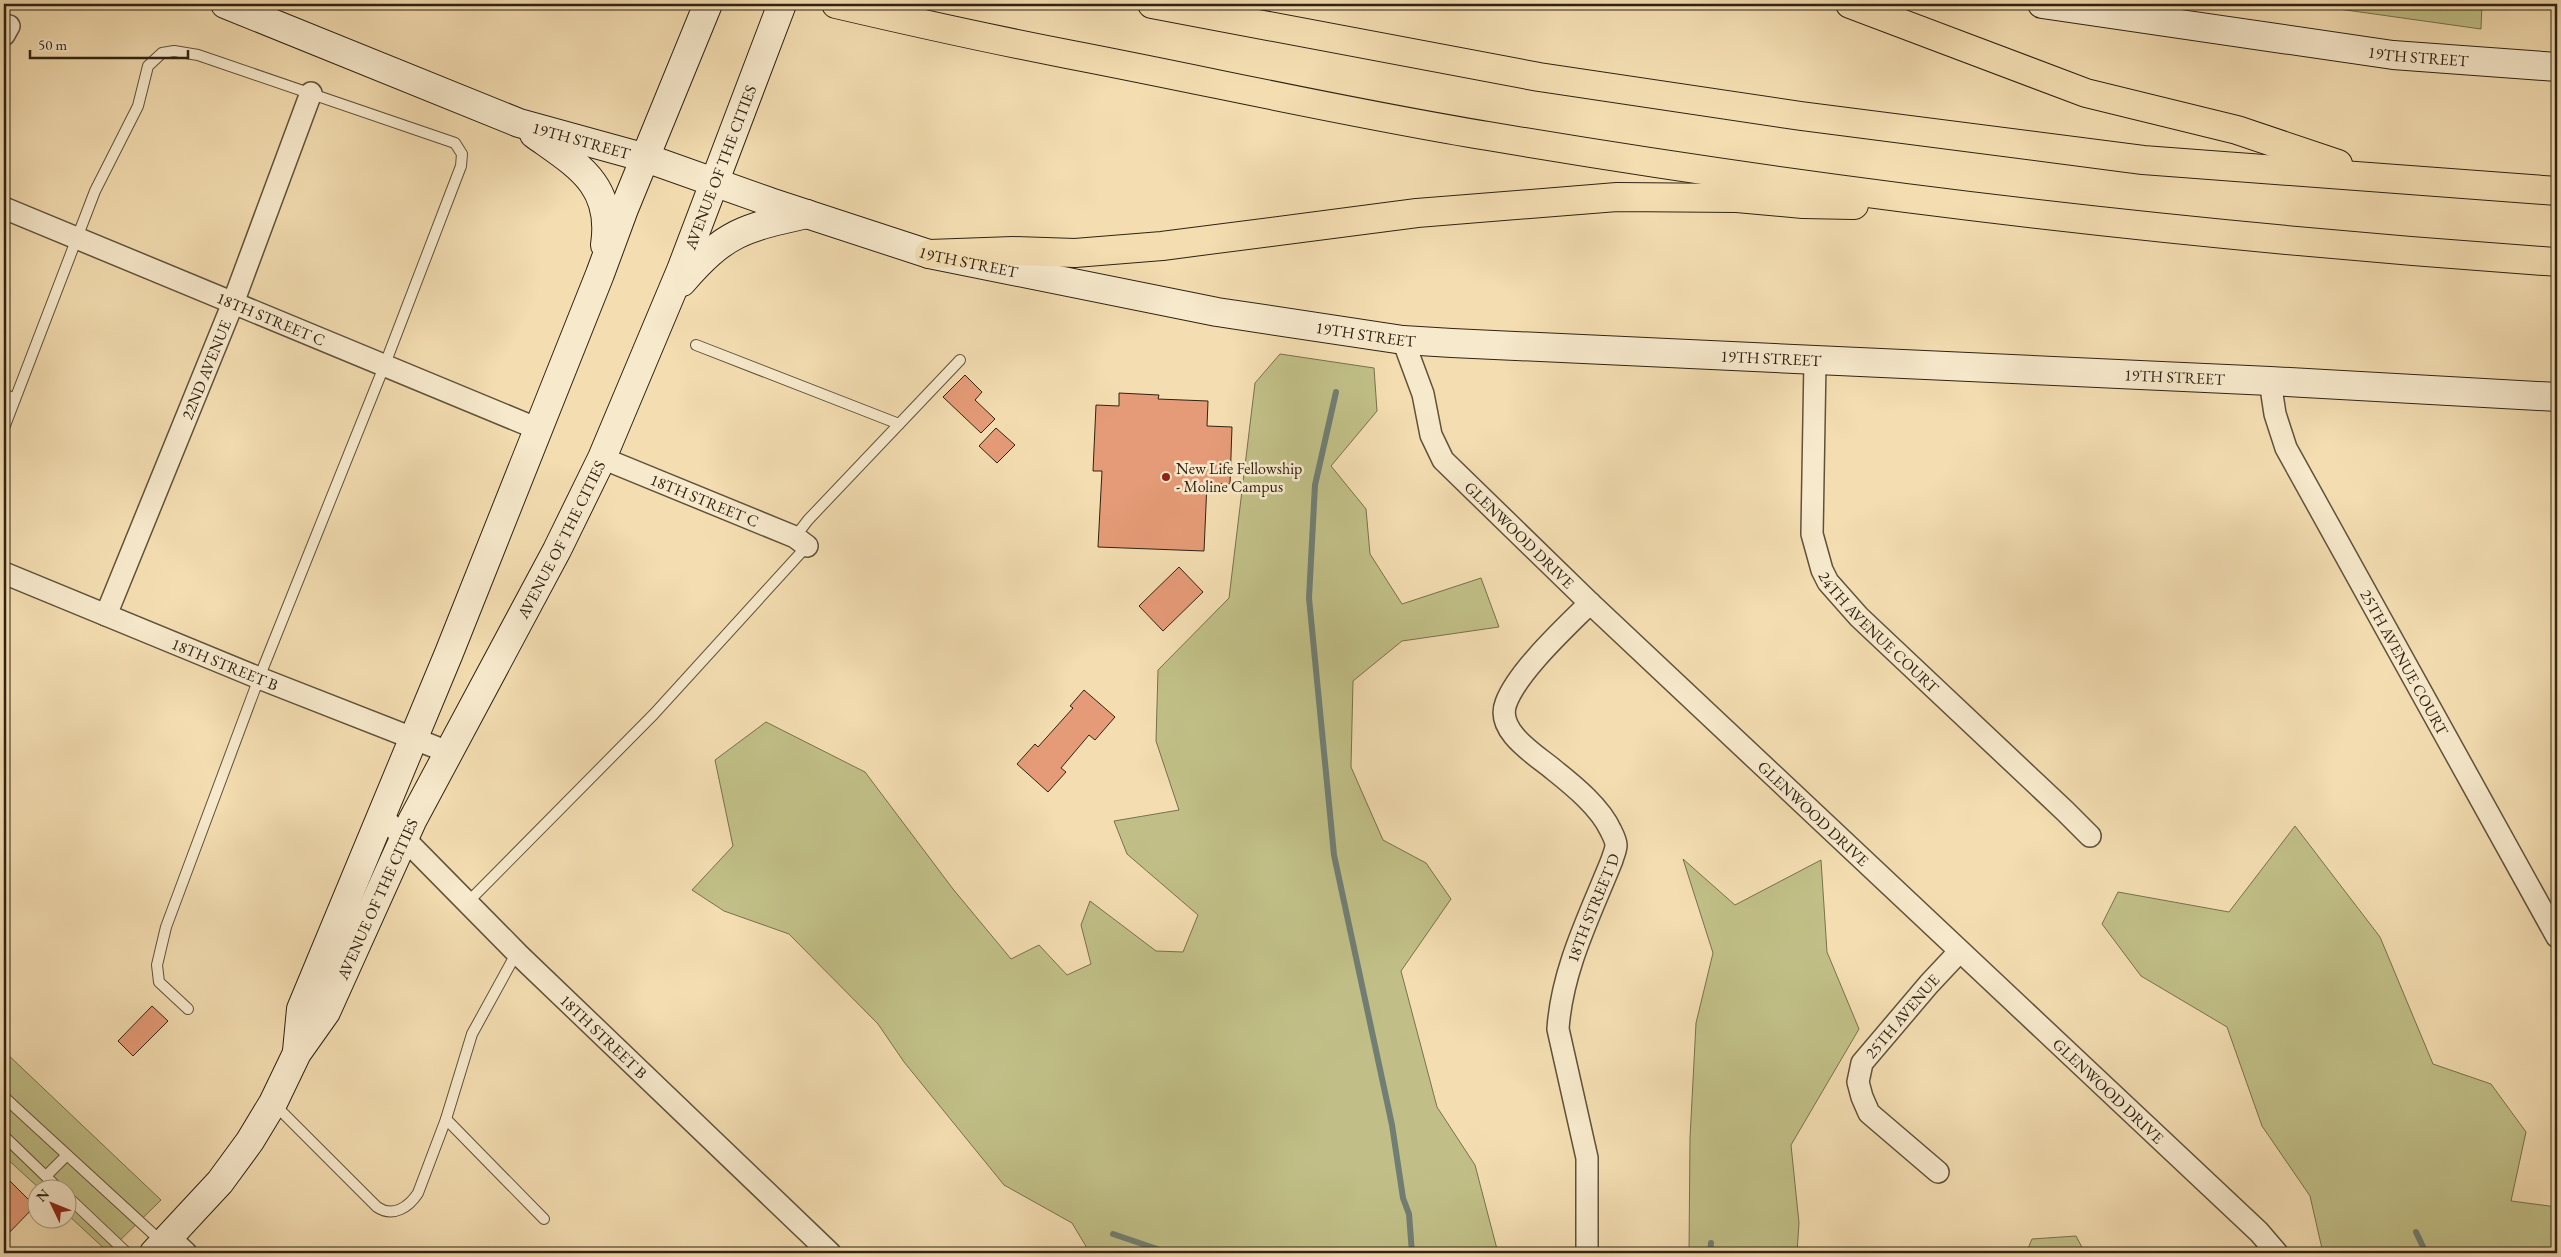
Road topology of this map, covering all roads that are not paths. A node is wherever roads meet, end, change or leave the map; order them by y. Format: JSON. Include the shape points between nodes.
{"nodes":[{"id":1,"x":225,"y":4,"type":"edge"},
{"id":2,"x":782,"y":4,"type":"edge"},
{"id":3,"x":836,"y":4,"type":"edge"},
{"id":4,"x":1152,"y":4,"type":"edge"},
{"id":5,"x":1850,"y":4,"type":"edge"},
{"id":6,"x":2042,"y":4,"type":"edge"},
{"id":7,"x":706,"y":11,"type":"edge"},
{"id":8,"x":2557,"y":67,"type":"edge"},
{"id":9,"x":311,"y":93,"type":"junction"},
{"id":10,"x":519,"y":123,"type":"junction"},
{"id":11,"x":646,"y":158,"type":"junction"},
{"id":12,"x":2375,"y":177,"type":"junction"},
{"id":13,"x":714,"y":182,"type":"junction"},
{"id":14,"x":2557,"y":191,"type":"edge"},
{"id":15,"x":4,"y":208,"type":"edge"},
{"id":16,"x":1985,"y":208,"type":"junction"},
{"id":17,"x":809,"y":213,"type":"junction"},
{"id":18,"x":78,"y":239,"type":"junction"},
{"id":19,"x":929,"y":254,"type":"junction"},
{"id":20,"x":2557,"y":262,"type":"edge"},
{"id":21,"x":600,"y":274,"type":"junction"},
{"id":22,"x":671,"y":295,"type":"junction"},
{"id":23,"x":233,"y":303,"type":"junction"},
{"id":24,"x":1403,"y":340,"type":"junction"},
{"id":25,"x":696,"y":346,"type":"dead end"},
{"id":26,"x":960,"y":360,"type":"dead end"},
{"id":27,"x":1816,"y":361,"type":"junction"},
{"id":28,"x":385,"y":364,"type":"junction"},
{"id":29,"x":2270,"y":381,"type":"junction"},
{"id":30,"x":4,"y":394,"type":"edge"},
{"id":31,"x":2557,"y":396,"type":"edge"},
{"id":32,"x":15,"y":399,"type":"junction"},
{"id":33,"x":898,"y":424,"type":"junction"},
{"id":34,"x":4,"y":428,"type":"edge"},
{"id":35,"x":538,"y":429,"type":"junction"},
{"id":36,"x":602,"y":458,"type":"junction"},
{"id":37,"x":801,"y":541,"type":"junction"},
{"id":38,"x":4,"y":573,"type":"edge"},
{"id":39,"x":1590,"y":603,"type":"junction"},
{"id":40,"x":106,"y":615,"type":"junction"},
{"id":41,"x":259,"y":678,"type":"junction"},
{"id":42,"x":414,"y":738,"type":"junction"},
{"id":43,"x":448,"y":752,"type":"junction"},
{"id":44,"x":381,"y":816,"type":"junction"},
{"id":45,"x":2090,"y":836,"type":"dead end"},
{"id":46,"x":404,"y":837,"type":"junction"},
{"id":47,"x":468,"y":902,"type":"junction"},
{"id":48,"x":2557,"y":937,"type":"edge"},
{"id":49,"x":516,"y":952,"type":"junction"},
{"id":50,"x":1959,"y":952,"type":"junction"},
{"id":51,"x":188,"y":1009,"type":"dead end"},
{"id":52,"x":297,"y":1053,"type":"junction"},
{"id":53,"x":4,"y":1097,"type":"edge"},
{"id":54,"x":273,"y":1103,"type":"junction"},
{"id":55,"x":446,"y":1119,"type":"junction"},
{"id":56,"x":4,"y":1136,"type":"edge"},
{"id":57,"x":67,"y":1155,"type":"junction"},
{"id":58,"x":1938,"y":1172,"type":"dead end"},
{"id":59,"x":46,"y":1176,"type":"junction"},
{"id":60,"x":50,"y":1180,"type":"edge"},
{"id":61,"x":78,"y":1206,"type":"edge"},
{"id":62,"x":544,"y":1219,"type":"dead end"},
{"id":63,"x":168,"y":1247,"type":"edge"},
{"id":64,"x":127,"y":1253,"type":"edge"},
{"id":65,"x":830,"y":1253,"type":"edge"},
{"id":66,"x":1587,"y":1253,"type":"edge"},
{"id":67,"x":2277,"y":1253,"type":"edge"}],
"edges":[{"from":1,"to":10,"type":"main road","name":"19TH STREET"},
{"from":2,"to":13,"type":"main road","name":"AVENUE OF THE CITIES"},
{"from":3,"to":16,"type":"highway","via":[[1108,63],[1486,136]]},
{"from":4,"to":12,"type":"highway","via":[[1500,70],[1801,116],[2143,160]]},
{"from":5,"to":12,"type":"highway","via":[[2086,93],[2237,130]]},
{"from":6,"to":8,"type":"main road","name":"19TH STREET","via":[[2393,55]]},
{"from":7,"to":11,"type":"main road","name":"AVENUE OF THE CITIES"},
{"from":9,"to":18,"type":"lane","via":[[198,55],[174,51],[156,57],[148,66],[138,106],[95,191]]},
{"from":9,"to":23,"type":"street","name":"22ND AVENUE"},
{"from":9,"to":28,"type":"lane","via":[[455,143],[462,154],[461,166]]},
{"from":10,"to":11,"type":"main road","name":"19TH STREET"},
{"from":10,"to":21,"type":"main road","via":[[593,180],[608,224]]},
{"from":11,"to":13,"type":"main road","name":"19TH STREET"},
{"from":11,"to":21,"type":"main road","name":"AVENUE OF THE CITIES"},
{"from":12,"to":14,"type":"highway"},
{"from":13,"to":17,"type":"main road","name":"19TH STREET"},
{"from":13,"to":22,"type":"main road","name":"AVENUE OF THE CITIES"},
{"from":15,"to":18,"type":"street","name":"18TH STREET C"},
{"from":16,"to":19,"type":"highway","via":[[1803,204],[1737,198],[1617,197],[1417,214],[1162,246],[1085,252]]},
{"from":16,"to":20,"type":"highway","via":[[2215,234]]},
{"from":17,"to":19,"type":"main road","name":"19TH STREET"},
{"from":17,"to":22,"type":"main road","via":[[752,227],[725,240],[701,260]]},
{"from":18,"to":23,"type":"street","name":"18TH STREET C"},
{"from":18,"to":32,"type":"lane"},
{"from":19,"to":24,"type":"main road","name":"19TH STREET","via":[[1217,312]]},
{"from":21,"to":35,"type":"main road","name":"AVENUE OF THE CITIES"},
{"from":22,"to":36,"type":"main road","name":"AVENUE OF THE CITIES"},
{"from":23,"to":28,"type":"street","name":"18TH STREET C"},
{"from":23,"to":40,"type":"street","name":"22ND AVENUE"},
{"from":24,"to":27,"type":"main road","name":"19TH STREET"},
{"from":24,"to":39,"type":"street","name":"GLENWOOD DRIVE","via":[[1423,394],[1432,435],[1443,460]]},
{"from":25,"to":33,"type":"lane"},
{"from":26,"to":33,"type":"lane"},
{"from":27,"to":29,"type":"main road","name":"19TH STREET"},
{"from":27,"to":45,"type":"street","name":"24TH AVENUE COURT","via":[[1812,534],[1828,582],[1858,617]]},
{"from":28,"to":35,"type":"street","name":"18TH STREET C"},
{"from":28,"to":41,"type":"lane"},
{"from":29,"to":31,"type":"main road","name":"19TH STREET"},
{"from":29,"to":48,"type":"street","name":"25TH AVENUE COURT","via":[[2275,414],[2286,448]]},
{"from":30,"to":32,"type":"lane"},
{"from":32,"to":34,"type":"lane"},
{"from":33,"to":37,"type":"lane","via":[[808,520]]},
{"from":35,"to":42,"type":"main road","name":"AVENUE OF THE CITIES"},
{"from":36,"to":37,"type":"street","name":"18TH STREET C"},
{"from":36,"to":43,"type":"main road","name":"AVENUE OF THE CITIES","via":[[557,550]]},
{"from":37,"to":47,"type":"lane","via":[[654,714]]},
{"from":38,"to":40,"type":"street","name":"18TH STREET B"},
{"from":39,"to":50,"type":"street","name":"GLENWOOD DRIVE"},
{"from":39,"to":66,"type":"street","name":"18TH STREET D","via":[[1553,640],[1514,688],[1504,714],[1511,731],[1528,751],[1589,802],[1608,825],[1616,844],[1572,960],[1559,1010],[1558,1029],[1587,1158]]},
{"from":40,"to":41,"type":"street","name":"18TH STREET B"},
{"from":41,"to":42,"type":"street","name":"18TH STREET B"},
{"from":41,"to":51,"type":"lane","via":[[166,927],[157,965],[160,982]]},
{"from":42,"to":43,"type":"street","name":"18TH STREET B"},
{"from":42,"to":44,"type":"main road","name":"AVENUE OF THE CITIES"},
{"from":43,"to":46,"type":"main road","name":"AVENUE OF THE CITIES"},
{"from":44,"to":46,"type":"street","name":"18TH STREET B"},
{"from":44,"to":52,"type":"main road","name":"AVENUE OF THE CITIES","via":[[301,1009]]},
{"from":46,"to":47,"type":"street","name":"18TH STREET B"},
{"from":46,"to":52,"type":"main road","name":"AVENUE OF THE CITIES","via":[[326,1012]]},
{"from":47,"to":49,"type":"street","name":"18TH STREET B"},
{"from":49,"to":55,"type":"lane","via":[[472,1034]]},
{"from":49,"to":65,"type":"street","name":"18TH STREET B"},
{"from":50,"to":58,"type":"street","name":"25TH AVENUE","via":[[1862,1063],[1858,1082],[1868,1113]]},
{"from":50,"to":67,"type":"street","name":"GLENWOOD DRIVE","via":[[2259,1232]]},
{"from":52,"to":54,"type":"main road","name":"AVENUE OF THE CITIES"},
{"from":53,"to":57,"type":"lane"},
{"from":54,"to":55,"type":"lane","via":[[384,1212],[392,1213],[412,1202],[418,1193]]},
{"from":54,"to":63,"type":"main road","name":"AVENUE OF THE CITIES","via":[[250,1142]]},
{"from":55,"to":62,"type":"lane"},
{"from":56,"to":59,"type":"lane"},
{"from":57,"to":59,"type":"lane"},
{"from":57,"to":63,"type":"lane"},
{"from":59,"to":60,"type":"lane"},
{"from":61,"to":64,"type":"lane"}]}
